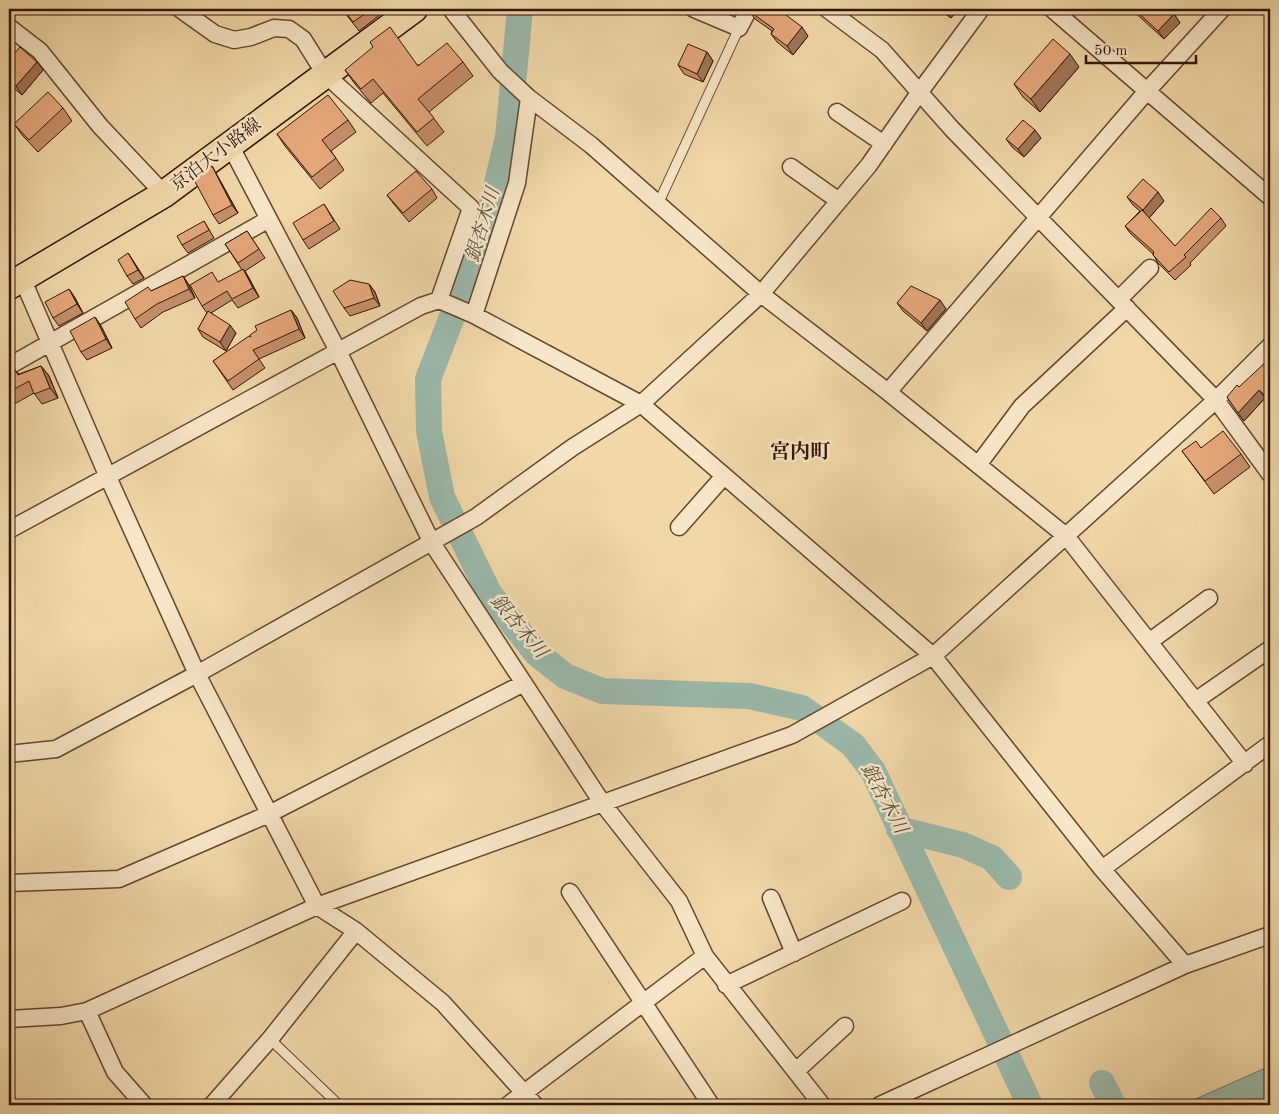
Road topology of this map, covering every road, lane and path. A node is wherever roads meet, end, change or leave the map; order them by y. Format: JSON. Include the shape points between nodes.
{"nodes":[{"id":1,"x":180,"y":9,"type":"edge"},
{"id":2,"x":414,"y":9,"type":"edge"},
{"id":3,"x":450,"y":9,"type":"edge"},
{"id":4,"x":694,"y":9,"type":"edge"},
{"id":5,"x":749,"y":9,"type":"edge"},
{"id":6,"x":827,"y":9,"type":"edge"},
{"id":7,"x":981,"y":9,"type":"edge"},
{"id":8,"x":1052,"y":9,"type":"edge"},
{"id":9,"x":1222,"y":9,"type":"edge"},
{"id":10,"x":201,"y":15,"type":"edge"},
{"id":11,"x":9,"y":27,"type":"edge"},
{"id":12,"x":739,"y":28,"type":"junction"},
{"id":13,"x":325,"y":74,"type":"junction"},
{"id":14,"x":1146,"y":91,"type":"junction"},
{"id":15,"x":919,"y":93,"type":"junction"},
{"id":16,"x":526,"y":96,"type":"junction"},
{"id":17,"x":837,"y":112,"type":"dead end"},
{"id":18,"x":884,"y":144,"type":"junction"},
{"id":19,"x":230,"y":145,"type":"junction"},
{"id":20,"x":791,"y":167,"type":"dead end"},
{"id":21,"x":164,"y":194,"type":"junction"},
{"id":22,"x":1270,"y":197,"type":"edge"},
{"id":23,"x":839,"y":201,"type":"junction"},
{"id":24,"x":658,"y":204,"type":"junction"},
{"id":25,"x":1039,"y":217,"type":"junction"},
{"id":26,"x":269,"y":219,"type":"junction"},
{"id":27,"x":1150,"y":268,"type":"dead end"},
{"id":28,"x":15,"y":282,"type":"edge"},
{"id":29,"x":761,"y":294,"type":"junction"},
{"id":30,"x":439,"y":300,"type":"junction"},
{"id":31,"x":1123,"y":304,"type":"junction"},
{"id":32,"x":474,"y":315,"type":"junction"},
{"id":33,"x":50,"y":343,"type":"junction"},
{"id":34,"x":1270,"y":346,"type":"edge"},
{"id":35,"x":338,"y":351,"type":"junction"},
{"id":36,"x":9,"y":366,"type":"edge"},
{"id":37,"x":888,"y":392,"type":"junction"},
{"id":38,"x":1216,"y":400,"type":"junction"},
{"id":39,"x":641,"y":404,"type":"junction"},
{"id":40,"x":978,"y":465,"type":"junction"},
{"id":41,"x":1270,"y":474,"type":"edge"},
{"id":42,"x":724,"y":476,"type":"junction"},
{"id":43,"x":108,"y":477,"type":"junction"},
{"id":44,"x":679,"y":527,"type":"dead end"},
{"id":45,"x":9,"y":530,"type":"edge"},
{"id":46,"x":1066,"y":536,"type":"junction"},
{"id":47,"x":432,"y":543,"type":"junction"},
{"id":48,"x":1209,"y":598,"type":"dead end"},
{"id":49,"x":1149,"y":642,"type":"junction"},
{"id":50,"x":1270,"y":649,"type":"edge"},
{"id":51,"x":933,"y":656,"type":"junction"},
{"id":52,"x":197,"y":674,"type":"junction"},
{"id":53,"x":524,"y":683,"type":"junction"},
{"id":54,"x":1195,"y":701,"type":"junction"},
{"id":55,"x":1270,"y":744,"type":"edge"},
{"id":56,"x":9,"y":750,"type":"edge"},
{"id":57,"x":1244,"y":764,"type":"junction"},
{"id":58,"x":603,"y":804,"type":"junction"},
{"id":59,"x":269,"y":814,"type":"junction"},
{"id":60,"x":1102,"y":869,"type":"junction"},
{"id":61,"x":9,"y":883,"type":"edge"},
{"id":62,"x":570,"y":892,"type":"dead end"},
{"id":63,"x":771,"y":898,"type":"dead end"},
{"id":64,"x":902,"y":901,"type":"dead end"},
{"id":65,"x":317,"y":906,"type":"junction"},
{"id":66,"x":356,"y":932,"type":"junction"},
{"id":67,"x":1270,"y":935,"type":"edge"},
{"id":68,"x":794,"y":953,"type":"junction"},
{"id":69,"x":705,"y":956,"type":"junction"},
{"id":70,"x":1185,"y":965,"type":"junction"},
{"id":71,"x":726,"y":985,"type":"junction"},
{"id":72,"x":643,"y":1003,"type":"junction"},
{"id":73,"x":87,"y":1011,"type":"junction"},
{"id":74,"x":9,"y":1020,"type":"edge"},
{"id":75,"x":845,"y":1026,"type":"dead end"},
{"id":76,"x":270,"y":1039,"type":"junction"},
{"id":77,"x":796,"y":1071,"type":"junction"},
{"id":78,"x":524,"y":1092,"type":"junction"},
{"id":79,"x":144,"y":1105,"type":"edge"},
{"id":80,"x":212,"y":1105,"type":"edge"},
{"id":81,"x":339,"y":1105,"type":"edge"},
{"id":82,"x":508,"y":1105,"type":"edge"},
{"id":83,"x":536,"y":1105,"type":"edge"},
{"id":84,"x":711,"y":1105,"type":"edge"},
{"id":85,"x":822,"y":1105,"type":"edge"},
{"id":86,"x":880,"y":1105,"type":"edge"}],
"edges":[{"from":1,"to":10,"type":"street"},
{"from":2,"to":13,"type":"main road","name":"京泊大小路線"},
{"from":3,"to":16,"type":"street","via":[[500,71]]},
{"from":4,"to":12,"type":"street"},
{"from":5,"to":12,"type":"street"},
{"from":6,"to":15,"type":"street","via":[[882,50]]},
{"from":7,"to":15,"type":"street"},
{"from":8,"to":14,"type":"street"},
{"from":9,"to":14,"type":"street"},
{"from":10,"to":13,"type":"street","via":[[215,34],[234,40],[274,28],[289,29],[303,39]]},
{"from":11,"to":21,"type":"street","via":[[40,51],[100,126]]},
{"from":12,"to":24,"type":"lane"},
{"from":13,"to":19,"type":"main road","name":"京泊大小路線"},
{"from":13,"to":30,"type":"street","via":[[471,208]]},
{"from":14,"to":22,"type":"street"},
{"from":14,"to":25,"type":"street"},
{"from":15,"to":18,"type":"street"},
{"from":15,"to":25,"type":"street"},
{"from":16,"to":24,"type":"street","via":[[591,145]]},
{"from":16,"to":32,"type":"street","via":[[517,183]]},
{"from":17,"to":18,"type":"street"},
{"from":18,"to":23,"type":"street"},
{"from":19,"to":21,"type":"main road","name":"京泊大小路線"},
{"from":19,"to":26,"type":"street"},
{"from":20,"to":23,"type":"street"},
{"from":21,"to":28,"type":"main road","name":"京泊大小路線"},
{"from":23,"to":29,"type":"street"},
{"from":24,"to":29,"type":"street"},
{"from":25,"to":31,"type":"street"},
{"from":25,"to":37,"type":"street"},
{"from":26,"to":33,"type":"street"},
{"from":26,"to":35,"type":"street"},
{"from":27,"to":31,"type":"street"},
{"from":28,"to":33,"type":"street"},
{"from":29,"to":37,"type":"street"},
{"from":29,"to":39,"type":"street"},
{"from":30,"to":32,"type":"street"},
{"from":30,"to":35,"type":"street","via":[[421,306]]},
{"from":31,"to":38,"type":"street"},
{"from":31,"to":40,"type":"street","via":[[1022,406]]},
{"from":32,"to":39,"type":"street"},
{"from":33,"to":36,"type":"street"},
{"from":33,"to":43,"type":"street"},
{"from":34,"to":38,"type":"street"},
{"from":35,"to":43,"type":"street"},
{"from":35,"to":47,"type":"street"},
{"from":37,"to":40,"type":"street"},
{"from":38,"to":41,"type":"street"},
{"from":38,"to":46,"type":"street"},
{"from":39,"to":42,"type":"street"},
{"from":39,"to":47,"type":"street","via":[[573,447],[476,517]]},
{"from":40,"to":46,"type":"street"},
{"from":42,"to":44,"type":"street"},
{"from":42,"to":51,"type":"street"},
{"from":43,"to":45,"type":"street"},
{"from":43,"to":52,"type":"street"},
{"from":46,"to":49,"type":"street"},
{"from":46,"to":51,"type":"street"},
{"from":47,"to":52,"type":"street"},
{"from":47,"to":53,"type":"street"},
{"from":48,"to":49,"type":"street"},
{"from":49,"to":54,"type":"street"},
{"from":50,"to":54,"type":"street"},
{"from":51,"to":58,"type":"street","via":[[792,735]]},
{"from":51,"to":60,"type":"street"},
{"from":52,"to":56,"type":"street","via":[[56,750]]},
{"from":52,"to":59,"type":"street"},
{"from":53,"to":58,"type":"street"},
{"from":53,"to":59,"type":"street"},
{"from":54,"to":57,"type":"street"},
{"from":55,"to":57,"type":"street"},
{"from":57,"to":60,"type":"street"},
{"from":58,"to":65,"type":"street"},
{"from":58,"to":69,"type":"street","via":[[679,901]]},
{"from":59,"to":61,"type":"street","via":[[119,879]]},
{"from":59,"to":65,"type":"street"},
{"from":60,"to":70,"type":"street"},
{"from":62,"to":72,"type":"street"},
{"from":63,"to":68,"type":"street"},
{"from":64,"to":68,"type":"street"},
{"from":65,"to":66,"type":"street"},
{"from":65,"to":73,"type":"street"},
{"from":66,"to":76,"type":"street"},
{"from":66,"to":78,"type":"street","via":[[443,1003]]},
{"from":67,"to":70,"type":"street"},
{"from":68,"to":71,"type":"street"},
{"from":69,"to":71,"type":"street"},
{"from":69,"to":72,"type":"street"},
{"from":70,"to":86,"type":"street"},
{"from":71,"to":77,"type":"street"},
{"from":72,"to":78,"type":"street"},
{"from":72,"to":84,"type":"street"},
{"from":73,"to":74,"type":"street"},
{"from":73,"to":79,"type":"street","via":[[115,1072]]},
{"from":75,"to":77,"type":"street"},
{"from":76,"to":80,"type":"street"},
{"from":76,"to":81,"type":"lane"},
{"from":77,"to":85,"type":"street"},
{"from":78,"to":82,"type":"street"},
{"from":78,"to":83,"type":"street"}]}
